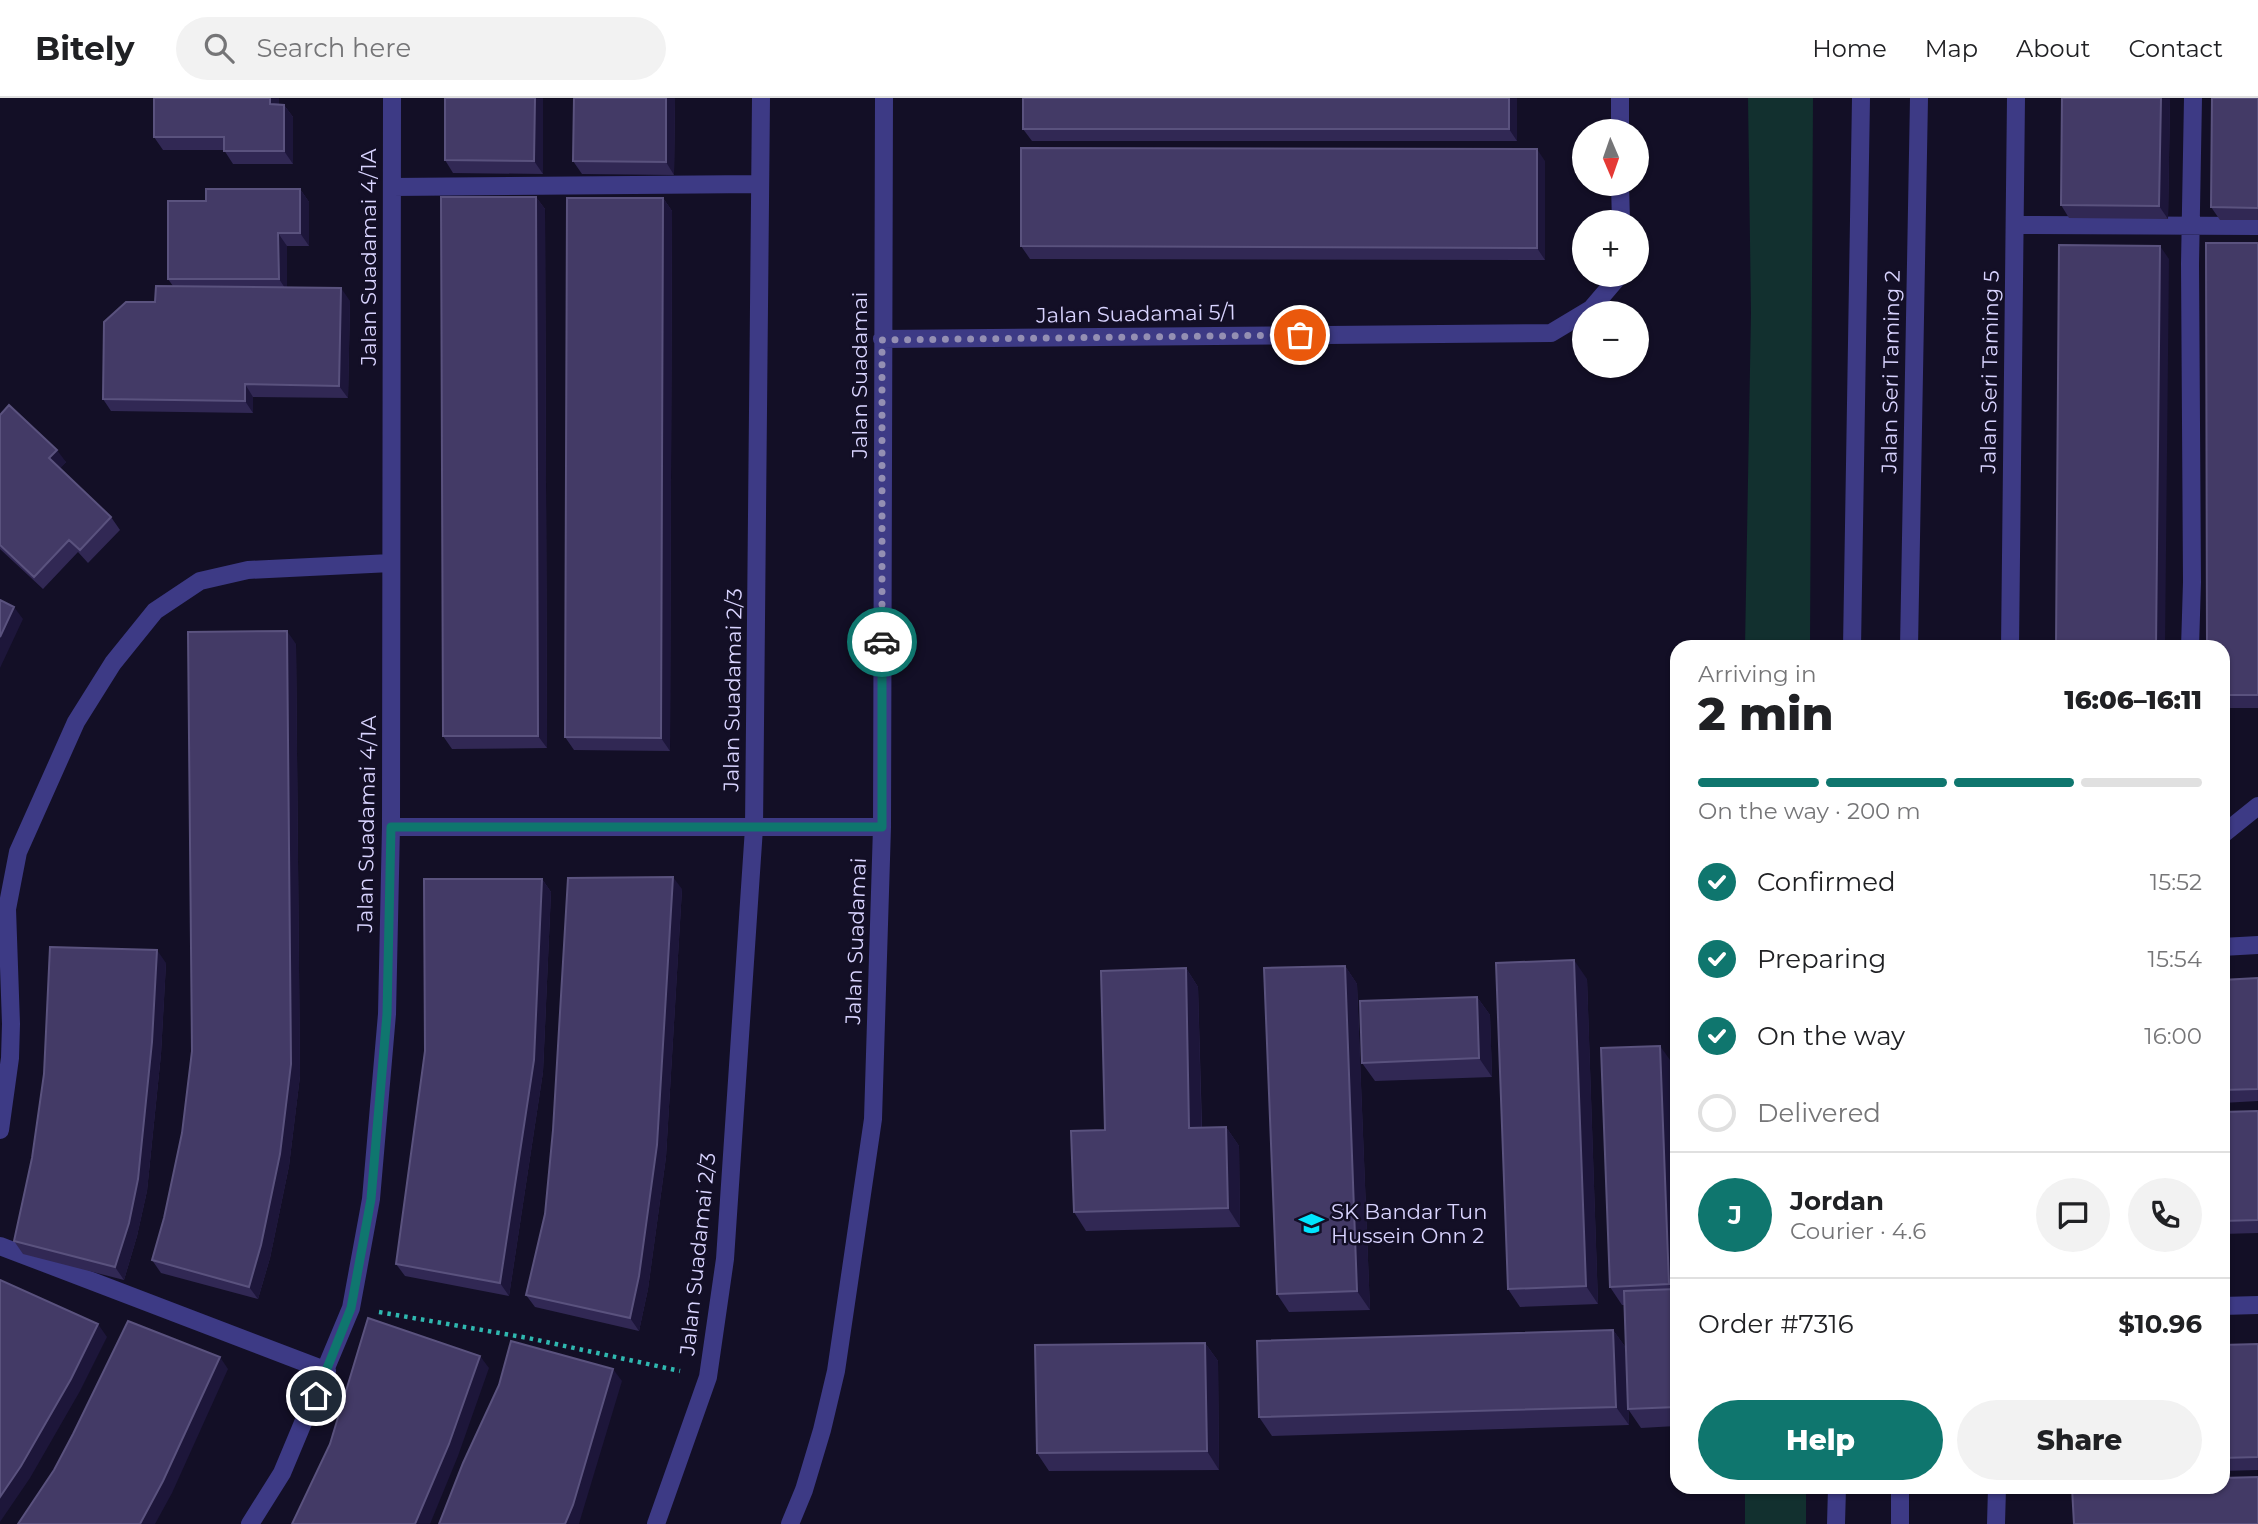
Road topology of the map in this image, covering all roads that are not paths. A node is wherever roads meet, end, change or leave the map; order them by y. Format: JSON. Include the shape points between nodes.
{"nodes":[{"id":1,"x":392,"y":98,"type":"edge"},
{"id":2,"x":761,"y":98,"type":"edge"},
{"id":3,"x":884,"y":98,"type":"edge"},
{"id":4,"x":1620,"y":98,"type":"edge"},
{"id":5,"x":1861,"y":98,"type":"edge"},
{"id":6,"x":1919,"y":98,"type":"edge"},
{"id":7,"x":2016,"y":98,"type":"edge"},
{"id":8,"x":2193,"y":98,"type":"edge"},
{"id":9,"x":1620,"y":119,"type":"edge"},
{"id":10,"x":760,"y":184,"type":"junction"},
{"id":11,"x":392,"y":187,"type":"junction"},
{"id":12,"x":2015,"y":225,"type":"junction"},
{"id":13,"x":2191,"y":226,"type":"junction"},
{"id":14,"x":2258,"y":226,"type":"edge"},
{"id":15,"x":1610,"y":287,"type":"edge"},
{"id":16,"x":882,"y":340,"type":"junction"},
{"id":17,"x":391,"y":563,"type":"junction"},
{"id":18,"x":1852,"y":640,"type":"edge"},
{"id":19,"x":1909,"y":640,"type":"edge"},
{"id":20,"x":2010,"y":640,"type":"edge"},
{"id":21,"x":2190,"y":640,"type":"edge"},
{"id":22,"x":2258,"y":806,"type":"edge"},
{"id":23,"x":391,"y":827,"type":"junction"},
{"id":24,"x":882,"y":827,"type":"junction"},
{"id":25,"x":754,"y":828,"type":"junction"},
{"id":26,"x":2230,"y":829,"type":"edge"},
{"id":27,"x":2258,"y":945,"type":"edge"},
{"id":28,"x":2230,"y":947,"type":"edge"},
{"id":29,"x":0,"y":1130,"type":"edge"},
{"id":30,"x":0,"y":1246,"type":"edge"},
{"id":31,"x":2258,"y":1305,"type":"edge"},
{"id":32,"x":2230,"y":1306,"type":"edge"},
{"id":33,"x":327,"y":1371,"type":"junction"},
{"id":34,"x":1837,"y":1494,"type":"edge"},
{"id":35,"x":1900,"y":1494,"type":"edge"},
{"id":36,"x":1997,"y":1494,"type":"edge"},
{"id":37,"x":250,"y":1524,"type":"edge"},
{"id":38,"x":656,"y":1524,"type":"edge"},
{"id":39,"x":790,"y":1524,"type":"edge"},
{"id":40,"x":1836,"y":1524,"type":"edge"},
{"id":41,"x":1900,"y":1524,"type":"edge"},
{"id":42,"x":1996,"y":1524,"type":"edge"}],
"edges":[{"from":1,"to":11,"type":"street","name":"Jalan Suadamai 4/1A"},
{"from":2,"to":10,"type":"street","name":"Jalan Suadamai 2/3"},
{"from":3,"to":16,"type":"street","name":"Jalan Suadamai"},
{"from":4,"to":9,"type":"street"},
{"from":5,"to":18,"type":"street","name":"Jalan Seri Taming 2"},
{"from":6,"to":19,"type":"street","name":"Jalan Seri Taming 2"},
{"from":7,"to":12,"type":"street","name":"Jalan Seri Taming 5"},
{"from":8,"to":13,"type":"street"},
{"from":10,"to":11,"type":"street"},
{"from":10,"to":25,"type":"street","name":"Jalan Suadamai 2/3"},
{"from":11,"to":17,"type":"street","name":"Jalan Suadamai 4/1A"},
{"from":12,"to":13,"type":"street"},
{"from":12,"to":20,"type":"street","name":"Jalan Seri Taming 5"},
{"from":13,"to":14,"type":"street"},
{"from":13,"to":21,"type":"street"},
{"from":15,"to":16,"type":"street","name":"Jalan Suadamai 5/1","via":[[1591,309],[1551,333]]},
{"from":16,"to":24,"type":"street","name":"Jalan Suadamai"},
{"from":17,"to":23,"type":"street","name":"Jalan Suadamai 4/1A"},
{"from":17,"to":29,"type":"street","via":[[248,570],[200,581],[155,611],[113,663],[76,722],[18,852],[7,909],[10,1058]]},
{"from":22,"to":26,"type":"street"},
{"from":23,"to":25,"type":"street"},
{"from":23,"to":33,"type":"street","name":"Jalan Suadamai 4/1A","via":[[387,1014],[371,1199],[351,1308]]},
{"from":24,"to":25,"type":"street"},
{"from":24,"to":39,"type":"street","name":"Jalan Suadamai","via":[[873,1119],[836,1371],[804,1490]]},
{"from":25,"to":38,"type":"street","name":"Jalan Suadamai 2/3","via":[[725,1259],[708,1377]]},
{"from":27,"to":28,"type":"street"},
{"from":30,"to":33,"type":"street"},
{"from":31,"to":32,"type":"street"},
{"from":33,"to":37,"type":"street","name":"Jalan Suadamai 4/1A","via":[[282,1473]]},
{"from":34,"to":40,"type":"street"},
{"from":35,"to":41,"type":"street"},
{"from":36,"to":42,"type":"street"}]}
